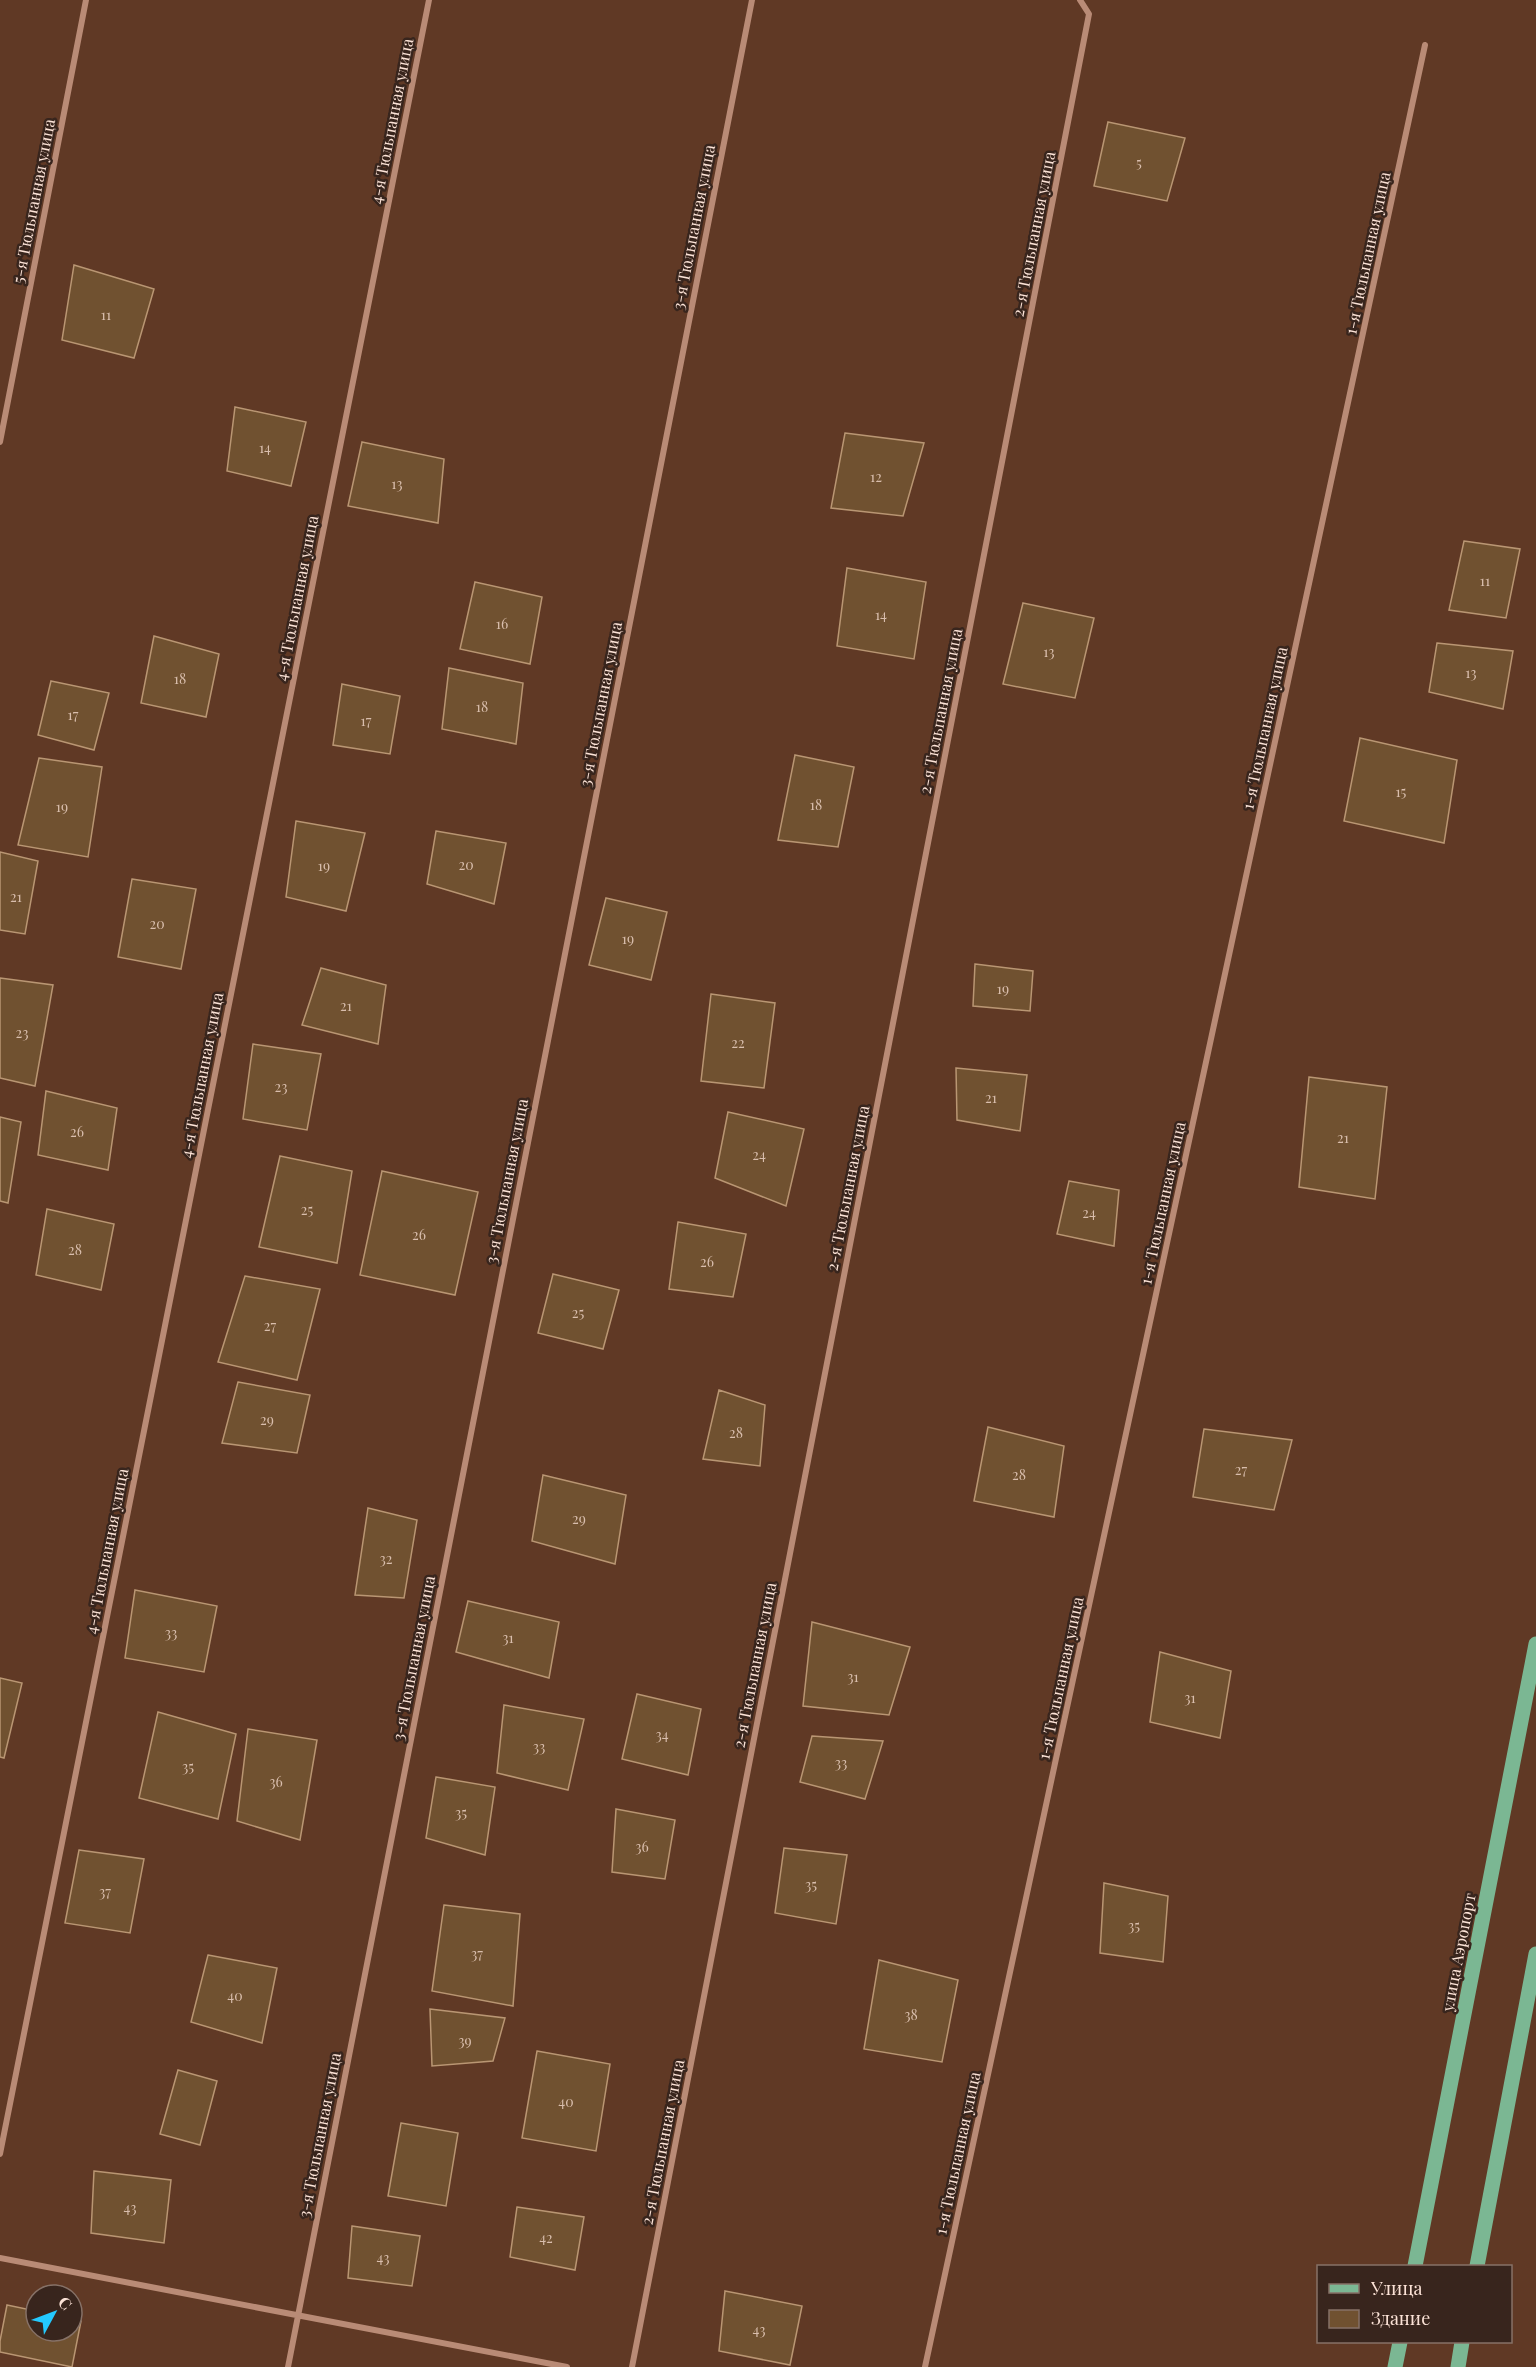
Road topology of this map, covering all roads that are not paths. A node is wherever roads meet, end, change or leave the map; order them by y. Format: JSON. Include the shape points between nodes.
{"nodes":[{"id":1,"x":86,"y":0,"type":"edge"},
{"id":2,"x":429,"y":0,"type":"edge"},
{"id":3,"x":752,"y":0,"type":"edge"},
{"id":4,"x":1080,"y":0,"type":"edge"},
{"id":5,"x":1425,"y":45,"type":"dead end"},
{"id":6,"x":0,"y":442,"type":"edge"},
{"id":7,"x":1536,"y":1644,"type":"edge"},
{"id":8,"x":1536,"y":1954,"type":"edge"},
{"id":9,"x":0,"y":2154,"type":"edge"},
{"id":10,"x":0,"y":2258,"type":"edge"},
{"id":11,"x":1415,"y":2265,"type":"edge"},
{"id":12,"x":1477,"y":2265,"type":"edge"},
{"id":13,"x":298,"y":2314,"type":"junction"},
{"id":14,"x":1400,"y":2343,"type":"edge"},
{"id":15,"x":1462,"y":2343,"type":"edge"},
{"id":16,"x":288,"y":2367,"type":"edge"},
{"id":17,"x":567,"y":2367,"type":"edge"},
{"id":18,"x":632,"y":2367,"type":"edge"},
{"id":19,"x":925,"y":2367,"type":"edge"},
{"id":20,"x":1395,"y":2367,"type":"edge"},
{"id":21,"x":1458,"y":2367,"type":"edge"}],
"edges":[{"from":1,"to":6,"type":"street","name":"5-я Тюльпанная улица"},
{"from":2,"to":9,"type":"street","name":"4-я Тюльпанная улица"},
{"from":3,"to":13,"type":"street","name":"3-я Тюльпанная улица"},
{"from":4,"to":18,"type":"street","name":"2-я Тюльпанная улица","via":[[1089,14]]},
{"from":5,"to":19,"type":"street","name":"1-я Тюльпанная улица"},
{"from":7,"to":11,"type":"main road","name":"улица Аэропорт"},
{"from":8,"to":12,"type":"main road"},
{"from":10,"to":13,"type":"street"},
{"from":13,"to":16,"type":"street","name":"3-я Тюльпанная улица"},
{"from":13,"to":17,"type":"street"},
{"from":14,"to":20,"type":"main road"},
{"from":15,"to":21,"type":"main road"}]}
